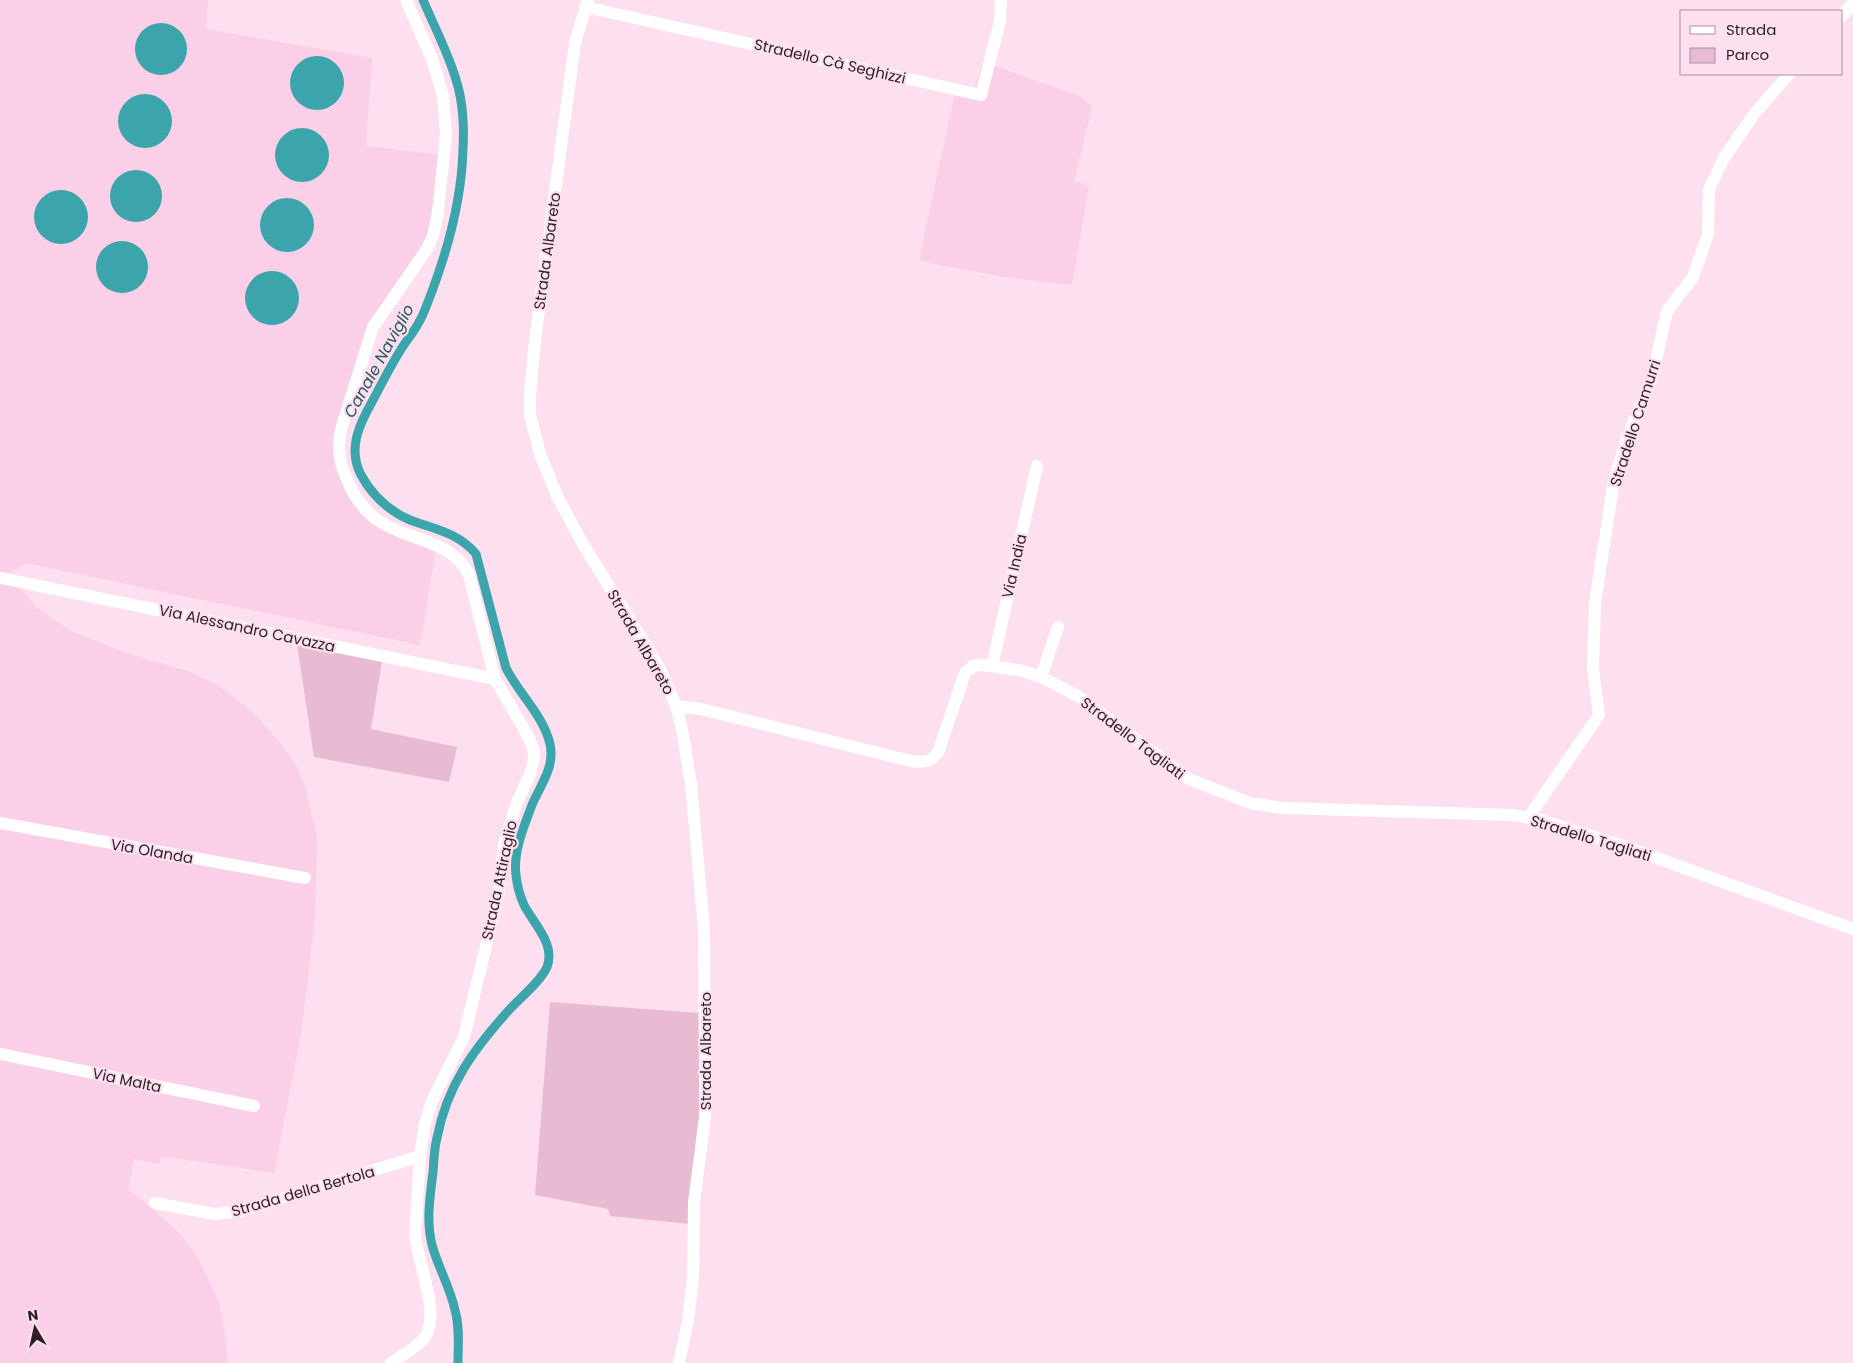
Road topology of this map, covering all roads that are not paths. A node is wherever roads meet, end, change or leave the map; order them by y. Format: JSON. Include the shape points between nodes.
{"nodes":[{"id":1,"x":406,"y":0,"type":"edge"},
{"id":2,"x":1002,"y":0,"type":"edge"},
{"id":3,"x":586,"y":3,"type":"edge"},
{"id":4,"x":1853,"y":3,"type":"edge"},
{"id":5,"x":1843,"y":15,"type":"edge"},
{"id":6,"x":1789,"y":75,"type":"edge"},
{"id":7,"x":1037,"y":466,"type":"dead end"},
{"id":8,"x":0,"y":578,"type":"edge"},
{"id":9,"x":1058,"y":627,"type":"dead end"},
{"id":10,"x":992,"y":666,"type":"junction"},
{"id":11,"x":1041,"y":677,"type":"junction"},
{"id":12,"x":495,"y":679,"type":"junction"},
{"id":13,"x":676,"y":706,"type":"junction"},
{"id":14,"x":1528,"y":818,"type":"junction"},
{"id":15,"x":0,"y":824,"type":"edge"},
{"id":16,"x":305,"y":878,"type":"dead end"},
{"id":17,"x":1853,"y":929,"type":"edge"},
{"id":18,"x":0,"y":1054,"type":"edge"},
{"id":19,"x":254,"y":1106,"type":"dead end"},
{"id":20,"x":420,"y":1156,"type":"junction"},
{"id":21,"x":155,"y":1203,"type":"dead end"},
{"id":22,"x":391,"y":1363,"type":"edge"},
{"id":23,"x":679,"y":1363,"type":"edge"}],
"edges":[{"from":1,"to":12,"type":"street","name":"Strada Attiraglio","via":[[439,77],[443,96],[446,134],[438,212],[427,249],[382,312],[370,335],[341,430],[341,460],[345,477],[360,503],[378,520],[446,550],[462,562],[470,575]]},
{"from":2,"to":3,"type":"street","name":"Stradello Cà Seghizzi","via":[[1000,21],[981,95]]},
{"from":3,"to":13,"type":"street","name":"Strada Albareto","via":[[575,43],[536,331],[530,415],[540,454],[558,498],[650,652]]},
{"from":4,"to":5,"type":"street"},
{"from":6,"to":14,"type":"street","name":"Stradello Camurri","via":[[1754,114],[1724,158],[1709,189],[1708,234],[1693,277],[1668,311],[1652,378],[1614,480],[1595,604],[1593,669],[1599,714]]},
{"from":7,"to":10,"type":"street","name":"Via India"},
{"from":8,"to":12,"type":"street","name":"Via Alessandro Cavazza"},
{"from":9,"to":11,"type":"street"},
{"from":10,"to":11,"type":"street","name":"Stradello Tagliati"},
{"from":10,"to":13,"type":"street","name":"Stradello Tagliati","via":[[977,665],[965,673],[939,750],[934,758],[923,762],[701,709]]},
{"from":11,"to":14,"type":"street","name":"Stradello Tagliati","via":[[1078,696],[1189,779],[1250,803],[1283,808]]},
{"from":12,"to":20,"type":"street","name":"Strada Attiraglio","via":[[532,745],[533,765],[504,844],[498,896],[466,1028],[458,1052],[432,1101]]},
{"from":13,"to":23,"type":"street","name":"Strada Albareto","via":[[691,784],[700,879],[705,1024],[705,1116],[694,1202],[694,1279]]},
{"from":14,"to":17,"type":"street","name":"Stradello Tagliati","via":[[1629,848]]},
{"from":15,"to":16,"type":"street","name":"Via Olanda"},
{"from":18,"to":19,"type":"street","name":"Via Malta"},
{"from":20,"to":21,"type":"street","name":"Strada della Bertola","via":[[241,1211],[214,1214]]},
{"from":20,"to":22,"type":"street","name":"Strada Attiraglio","via":[[415,1234],[430,1304],[430,1326],[420,1343]]}]}
